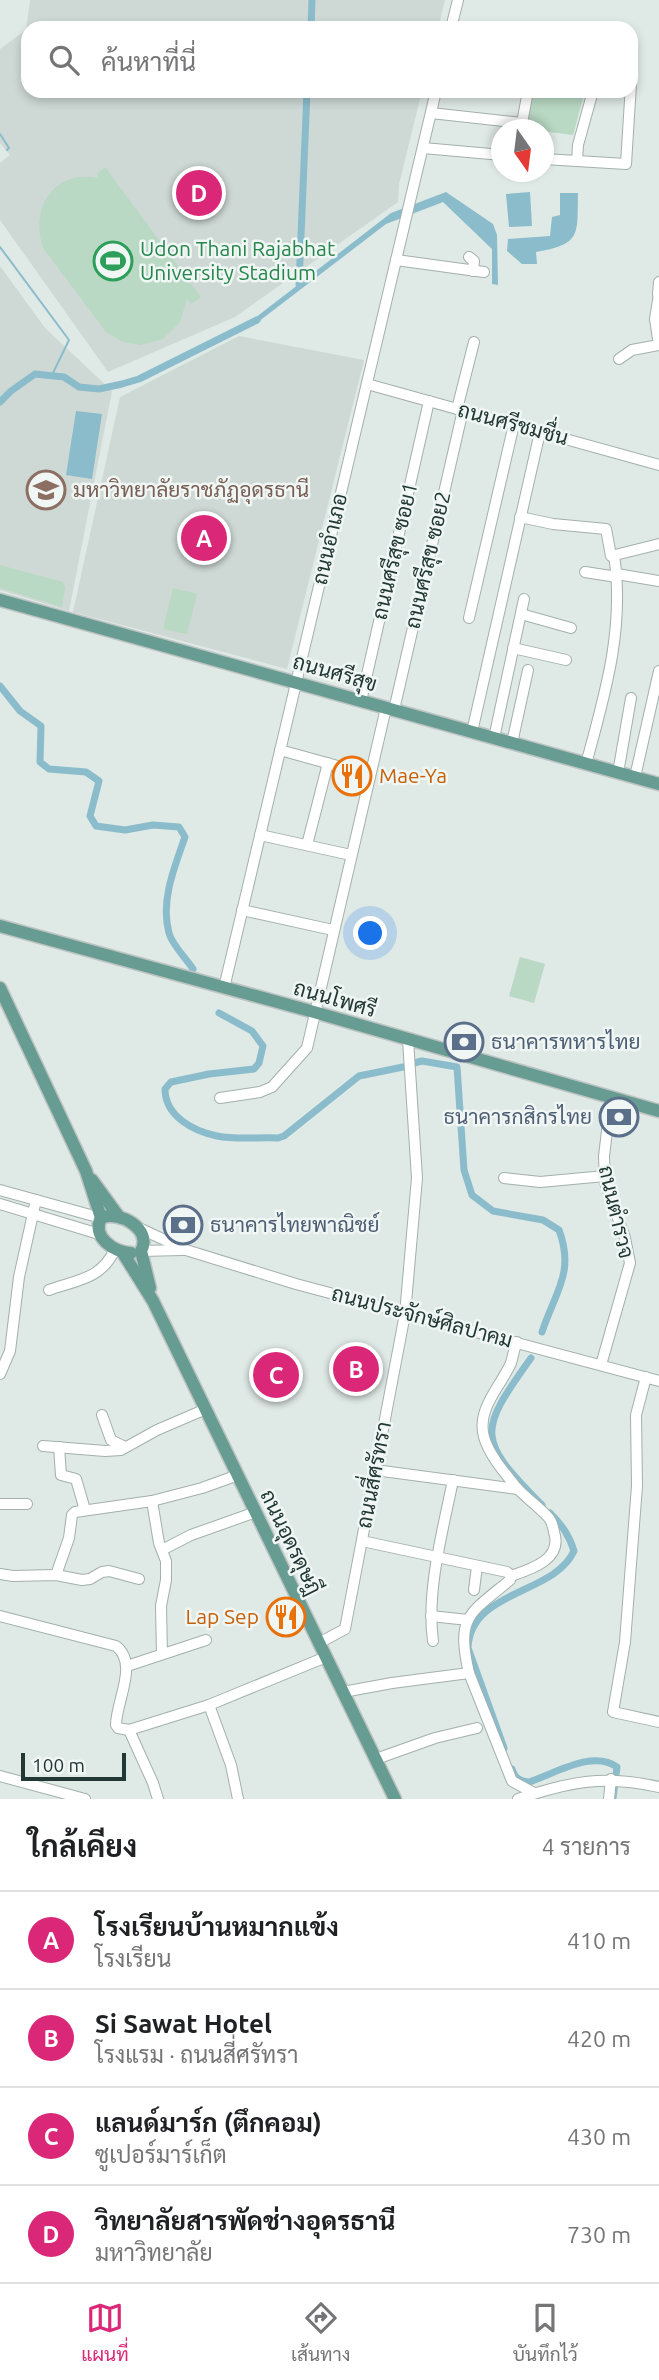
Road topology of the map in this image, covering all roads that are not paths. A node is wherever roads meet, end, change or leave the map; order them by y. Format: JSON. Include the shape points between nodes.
{"nodes":[{"id":1,"x":458,"y":0,"type":"edge"},
{"id":2,"x":453,"y":21,"type":"edge"},
{"id":3,"x":434,"y":98,"type":"edge"},
{"id":4,"x":527,"y":98,"type":"edge"},
{"id":5,"x":591,"y":98,"type":"edge"},
{"id":6,"x":630,"y":98,"type":"edge"},
{"id":7,"x":431,"y":113,"type":"junction"},
{"id":8,"x":423,"y":148,"type":"junction"},
{"id":9,"x":491,"y":154,"type":"edge"},
{"id":10,"x":554,"y":160,"type":"edge"},
{"id":11,"x":577,"y":161,"type":"junction"},
{"id":12,"x":469,"y":257,"type":"dead end"},
{"id":13,"x":396,"y":260,"type":"junction"},
{"id":14,"x":659,"y":282,"type":"edge"},
{"id":15,"x":659,"y":294,"type":"edge"},
{"id":16,"x":474,"y":342,"type":"dead end"},
{"id":17,"x":619,"y":359,"type":"dead end"},
{"id":18,"x":367,"y":384,"type":"junction"},
{"id":19,"x":429,"y":401,"type":"junction"},
{"id":20,"x":460,"y":410,"type":"junction"},
{"id":21,"x":514,"y":424,"type":"junction"},
{"id":22,"x":540,"y":432,"type":"junction"},
{"id":23,"x":659,"y":464,"type":"edge"},
{"id":24,"x":520,"y":517,"type":"junction"},
{"id":25,"x":659,"y":544,"type":"edge"},
{"id":26,"x":614,"y":555,"type":"junction"},
{"id":27,"x":585,"y":572,"type":"dead end"},
{"id":28,"x":617,"y":575,"type":"junction"},
{"id":29,"x":659,"y":581,"type":"edge"},
{"id":30,"x":524,"y":599,"type":"dead end"},
{"id":31,"x":0,"y":600,"type":"edge"},
{"id":32,"x":521,"y":614,"type":"junction"},
{"id":33,"x":469,"y":618,"type":"dead end"},
{"id":34,"x":571,"y":628,"type":"dead end"},
{"id":35,"x":513,"y":648,"type":"junction"},
{"id":36,"x":566,"y":660,"type":"dead end"},
{"id":37,"x":528,"y":670,"type":"dead end"},
{"id":38,"x":659,"y":671,"type":"edge"},
{"id":39,"x":296,"y":683,"type":"junction"},
{"id":40,"x":631,"y":698,"type":"dead end"},
{"id":41,"x":361,"y":701,"type":"junction"},
{"id":42,"x":390,"y":709,"type":"junction"},
{"id":43,"x":472,"y":732,"type":"junction"},
{"id":44,"x":494,"y":738,"type":"junction"},
{"id":45,"x":512,"y":743,"type":"junction"},
{"id":46,"x":280,"y":750,"type":"junction"},
{"id":47,"x":328,"y":763,"type":"junction"},
{"id":48,"x":586,"y":764,"type":"junction"},
{"id":49,"x":618,"y":773,"type":"junction"},
{"id":50,"x":370,"y":775,"type":"junction"},
{"id":51,"x":635,"y":777,"type":"junction"},
{"id":52,"x":659,"y":784,"type":"edge"},
{"id":53,"x":260,"y":835,"type":"junction"},
{"id":54,"x":307,"y":845,"type":"junction"},
{"id":55,"x":351,"y":855,"type":"junction"},
{"id":56,"x":243,"y":910,"type":"junction"},
{"id":57,"x":0,"y":926,"type":"edge"},
{"id":58,"x":334,"y":930,"type":"junction"},
{"id":59,"x":0,"y":988,"type":"edge"},
{"id":60,"x":224,"y":988,"type":"junction"},
{"id":61,"x":314,"y":1012,"type":"junction"},
{"id":62,"x":408,"y":1040,"type":"junction"},
{"id":63,"x":220,"y":1098,"type":"dead end"},
{"id":64,"x":611,"y":1098,"type":"junction"},
{"id":65,"x":659,"y":1111,"type":"edge"},
{"id":66,"x":86,"y":1171,"type":"junction"},
{"id":67,"x":605,"y":1176,"type":"junction"},
{"id":68,"x":503,"y":1178,"type":"dead end"},
{"id":69,"x":0,"y":1190,"type":"edge"},
{"id":70,"x":36,"y":1200,"type":"junction"},
{"id":71,"x":0,"y":1204,"type":"edge"},
{"id":72,"x":32,"y":1213,"type":"junction"},
{"id":73,"x":119,"y":1217,"type":"junction"},
{"id":74,"x":101,"y":1219,"type":"junction"},
{"id":75,"x":139,"y":1228,"type":"junction"},
{"id":76,"x":99,"y":1234,"type":"junction"},
{"id":77,"x":186,"y":1250,"type":"junction"},
{"id":78,"x":119,"y":1251,"type":"junction"},
{"id":79,"x":141,"y":1251,"type":"junction"},
{"id":80,"x":49,"y":1290,"type":"dead end"},
{"id":81,"x":153,"y":1301,"type":"junction"},
{"id":82,"x":405,"y":1314,"type":"junction"},
{"id":83,"x":517,"y":1342,"type":"junction"},
{"id":84,"x":5,"y":1350,"type":"edge"},
{"id":85,"x":601,"y":1365,"type":"junction"},
{"id":86,"x":0,"y":1374,"type":"edge"},
{"id":87,"x":646,"y":1377,"type":"junction"},
{"id":88,"x":659,"y":1381,"type":"edge"},
{"id":89,"x":206,"y":1409,"type":"junction"},
{"id":90,"x":102,"y":1415,"type":"dead end"},
{"id":91,"x":43,"y":1446,"type":"dead end"},
{"id":92,"x":59,"y":1447,"type":"junction"},
{"id":93,"x":126,"y":1447,"type":"junction"},
{"id":94,"x":375,"y":1469,"type":"junction"},
{"id":95,"x":237,"y":1475,"type":"junction"},
{"id":96,"x":453,"y":1480,"type":"junction"},
{"id":97,"x":518,"y":1489,"type":"junction"},
{"id":98,"x":152,"y":1500,"type":"junction"},
{"id":99,"x":0,"y":1504,"type":"edge"},
{"id":100,"x":27,"y":1504,"type":"dead end"},
{"id":101,"x":85,"y":1510,"type":"junction"},
{"id":102,"x":256,"y":1512,"type":"junction"},
{"id":103,"x":362,"y":1541,"type":"junction"},
{"id":104,"x":162,"y":1550,"type":"junction"},
{"id":105,"x":438,"y":1557,"type":"junction"},
{"id":106,"x":477,"y":1566,"type":"junction"},
{"id":107,"x":0,"y":1574,"type":"edge"},
{"id":108,"x":56,"y":1575,"type":"junction"},
{"id":109,"x":511,"y":1576,"type":"junction"},
{"id":110,"x":139,"y":1579,"type":"dead end"},
{"id":111,"x":474,"y":1590,"type":"dead end"},
{"id":112,"x":0,"y":1616,"type":"edge"},
{"id":113,"x":431,"y":1616,"type":"junction"},
{"id":114,"x":468,"y":1620,"type":"junction"},
{"id":115,"x":206,"y":1640,"type":"dead end"},
{"id":116,"x":433,"y":1642,"type":"dead end"},
{"id":117,"x":319,"y":1643,"type":"junction"},
{"id":118,"x":162,"y":1654,"type":"junction"},
{"id":119,"x":326,"y":1657,"type":"junction"},
{"id":120,"x":127,"y":1666,"type":"junction"},
{"id":121,"x":469,"y":1673,"type":"junction"},
{"id":122,"x":344,"y":1692,"type":"junction"},
{"id":123,"x":209,"y":1705,"type":"junction"},
{"id":124,"x":659,"y":1722,"type":"edge"},
{"id":125,"x":477,"y":1728,"type":"dead end"},
{"id":126,"x":129,"y":1730,"type":"junction"},
{"id":127,"x":376,"y":1759,"type":"junction"},
{"id":128,"x":0,"y":1776,"type":"edge"},
{"id":129,"x":611,"y":1779,"type":"junction"},
{"id":130,"x":659,"y":1787,"type":"edge"},
{"id":131,"x":534,"y":1794,"type":"junction"},
{"id":132,"x":85,"y":1799,"type":"edge"},
{"id":133,"x":158,"y":1799,"type":"edge"},
{"id":134,"x":238,"y":1799,"type":"edge"},
{"id":135,"x":395,"y":1799,"type":"edge"},
{"id":136,"x":518,"y":1799,"type":"edge"},
{"id":137,"x":609,"y":1799,"type":"edge"}],
"edges":[{"from":1,"to":2,"type":"street"},
{"from":3,"to":7,"type":"street","name":"ถนนอำเภอ"},
{"from":4,"to":7,"type":"street","via":[[522,122]]},
{"from":5,"to":11,"type":"street"},
{"from":6,"to":11,"type":"street","via":[[626,164]]},
{"from":7,"to":8,"type":"street","name":"ถนนอำเภอ"},
{"from":8,"to":9,"type":"street"},
{"from":8,"to":13,"type":"street","name":"ถนนอำเภอ"},
{"from":10,"to":11,"type":"street"},
{"from":12,"to":13,"type":"street","via":[[478,271]]},
{"from":13,"to":18,"type":"street","name":"ถนนอำเภอ"},
{"from":14,"to":15,"type":"street"},
{"from":15,"to":17,"type":"street","via":[[659,345],[632,350]]},
{"from":16,"to":20,"type":"street","name":"ถนนศรีสุข ซอย2"},
{"from":18,"to":19,"type":"street","name":"ถนนศรีชมชื่น"},
{"from":18,"to":39,"type":"street","name":"ถนนอำเภอ"},
{"from":19,"to":20,"type":"street","name":"ถนนศรีชมชื่น"},
{"from":19,"to":41,"type":"street","name":"ถนนศรีสุข ซอย1"},
{"from":20,"to":21,"type":"street","name":"ถนนศรีชมชื่น"},
{"from":20,"to":42,"type":"street","name":"ถนนศรีสุข ซอย2"},
{"from":21,"to":22,"type":"street","name":"ถนนศรีชมชื่น"},
{"from":21,"to":33,"type":"street"},
{"from":22,"to":23,"type":"street","name":"ถนนศรีชมชื่น"},
{"from":22,"to":24,"type":"street"},
{"from":24,"to":26,"type":"street","via":[[606,529]]},
{"from":24,"to":43,"type":"street"},
{"from":25,"to":26,"type":"street"},
{"from":26,"to":28,"type":"street"},
{"from":27,"to":28,"type":"street"},
{"from":28,"to":29,"type":"street"},
{"from":28,"to":48,"type":"street","via":[[619,611],[612,661]]},
{"from":30,"to":32,"type":"street"},
{"from":31,"to":39,"type":"main road","name":"ถนนศรีสุข"},
{"from":32,"to":34,"type":"street"},
{"from":32,"to":35,"type":"street"},
{"from":35,"to":36,"type":"street"},
{"from":35,"to":44,"type":"street"},
{"from":37,"to":45,"type":"street"},
{"from":38,"to":51,"type":"street"},
{"from":39,"to":41,"type":"main road","name":"ถนนศรีสุข"},
{"from":39,"to":46,"type":"street","name":"ถนนอำเภอ"},
{"from":40,"to":49,"type":"street"},
{"from":41,"to":42,"type":"main road","name":"ถนนศรีสุข"},
{"from":42,"to":43,"type":"main road","name":"ถนนศรีสุข"},
{"from":42,"to":50,"type":"street","name":"ถนนศรีสุข ซอย2"},
{"from":43,"to":44,"type":"main road","name":"ถนนศรีสุข"},
{"from":44,"to":45,"type":"main road","name":"ถนนศรีสุข"},
{"from":45,"to":48,"type":"main road","name":"ถนนศรีสุข"},
{"from":46,"to":47,"type":"street"},
{"from":46,"to":53,"type":"street","name":"ถนนอำเภอ"},
{"from":47,"to":50,"type":"street"},
{"from":47,"to":54,"type":"street"},
{"from":48,"to":49,"type":"main road","name":"ถนนศรีสุข"},
{"from":49,"to":51,"type":"main road","name":"ถนนศรีสุข"},
{"from":50,"to":55,"type":"street","name":"ถนนศรีสุข ซอย2"},
{"from":51,"to":52,"type":"main road","name":"ถนนศรีสุข"},
{"from":53,"to":54,"type":"street"},
{"from":53,"to":56,"type":"street","name":"ถนนอำเภอ"},
{"from":54,"to":55,"type":"street"},
{"from":55,"to":58,"type":"street","name":"ถนนศรีสุข ซอย2"},
{"from":56,"to":58,"type":"street"},
{"from":56,"to":60,"type":"street","name":"ถนนอำเภอ"},
{"from":57,"to":60,"type":"main road","name":"ถนนโพศรี"},
{"from":58,"to":61,"type":"street","name":"ถนนศรีสุข ซอย2"},
{"from":59,"to":66,"type":"main road"},
{"from":60,"to":61,"type":"main road","name":"ถนนโพศรี"},
{"from":61,"to":62,"type":"main road","name":"ถนนโพศรี"},
{"from":61,"to":63,"type":"street","name":"ถนนศรีสุข ซอย2","via":[[307,1048],[278,1083],[260,1092]]},
{"from":62,"to":64,"type":"main road","name":"ถนนโพศรี"},
{"from":62,"to":82,"type":"street","name":"ถนนสี่ศรัทรา","via":[[417,1178]]},
{"from":64,"to":65,"type":"main road","name":"ถนนโพศรี"},
{"from":64,"to":67,"type":"street","name":"ถนนตำรวจ"},
{"from":66,"to":73,"type":"main road"},
{"from":66,"to":74,"type":"main road"},
{"from":67,"to":68,"type":"street","via":[[540,1182]]},
{"from":67,"to":85,"type":"street","name":"ถนนตำรวจ","via":[[630,1263]]},
{"from":69,"to":70,"type":"street"},
{"from":70,"to":72,"type":"street"},
{"from":70,"to":74,"type":"street"},
{"from":71,"to":72,"type":"street"},
{"from":72,"to":76,"type":"street"},
{"from":72,"to":84,"type":"street"},
{"from":73,"to":74,"type":"main road"},
{"from":73,"to":75,"type":"main road"},
{"from":74,"to":76,"type":"main road"},
{"from":75,"to":77,"type":"street"},
{"from":75,"to":79,"type":"main road","name":"ถนนอุดรดุษฎี","via":[[144,1238]]},
{"from":76,"to":78,"type":"main road","name":"ถนนอุดรดุษฎี"},
{"from":77,"to":79,"type":"street"},
{"from":77,"to":82,"type":"street","name":"ถนนประจักษ์ศิลปาคม"},
{"from":78,"to":79,"type":"main road"},
{"from":78,"to":80,"type":"street","via":[[98,1273]]},
{"from":78,"to":81,"type":"main road","name":"ถนนอุดรดุษฎี"},
{"from":79,"to":81,"type":"main road","name":"ถนนอุดรดุษฎี"},
{"from":81,"to":89,"type":"main road","name":"ถนนอุดรดุษฎี"},
{"from":82,"to":83,"type":"street","name":"ถนนประจักษ์ศิลปาคม"},
{"from":82,"to":94,"type":"street","name":"ถนนสี่ศรัทรา"},
{"from":83,"to":85,"type":"street","name":"ถนนประจักษ์ศิลปาคม"},
{"from":83,"to":97,"type":"street","via":[[511,1363],[488,1402],[484,1437]]},
{"from":84,"to":86,"type":"street"},
{"from":85,"to":87,"type":"street","name":"ถนนประจักษ์ศิลปาคม"},
{"from":87,"to":88,"type":"street","name":"ถนนประจักษ์ศิลปาคม"},
{"from":87,"to":124,"type":"street","via":[[636,1415],[637,1486],[625,1642],[613,1712]]},
{"from":89,"to":93,"type":"street"},
{"from":89,"to":95,"type":"main road","name":"ถนนอุดรดุษฎี"},
{"from":90,"to":93,"type":"street","via":[[111,1440]]},
{"from":91,"to":92,"type":"street"},
{"from":92,"to":93,"type":"street","via":[[105,1451]]},
{"from":92,"to":101,"type":"street","via":[[61,1475],[76,1479]]},
{"from":94,"to":96,"type":"street"},
{"from":94,"to":103,"type":"street","name":"ถนนสี่ศรัทรา"},
{"from":95,"to":98,"type":"street"},
{"from":95,"to":102,"type":"main road","name":"ถนนอุดรดุษฎี"},
{"from":96,"to":97,"type":"street"},
{"from":96,"to":105,"type":"street"},
{"from":97,"to":109,"type":"street","via":[[551,1522],[556,1544],[545,1560]]},
{"from":98,"to":101,"type":"street"},
{"from":98,"to":104,"type":"street"},
{"from":99,"to":100,"type":"street"},
{"from":101,"to":108,"type":"street","via":[[72,1515]]},
{"from":102,"to":104,"type":"street"},
{"from":102,"to":117,"type":"main road","name":"ถนนอุดรดุษฎี"},
{"from":103,"to":105,"type":"street"},
{"from":103,"to":117,"type":"street","name":"ถนนสี่ศรัทรา","via":[[345,1629]]},
{"from":104,"to":118,"type":"street","via":[[166,1560]]},
{"from":105,"to":106,"type":"street"},
{"from":105,"to":113,"type":"street"},
{"from":106,"to":109,"type":"street"},
{"from":106,"to":111,"type":"street"},
{"from":107,"to":108,"type":"street"},
{"from":108,"to":110,"type":"street","via":[[90,1579],[109,1572]]},
{"from":109,"to":114,"type":"street"},
{"from":112,"to":120,"type":"street","via":[[116,1646]]},
{"from":113,"to":114,"type":"street"},
{"from":113,"to":116,"type":"street"},
{"from":114,"to":121,"type":"street","via":[[463,1645]]},
{"from":115,"to":118,"type":"street"},
{"from":117,"to":119,"type":"main road","name":"ถนนอุดรดุษฎี"},
{"from":118,"to":120,"type":"street"},
{"from":119,"to":122,"type":"main road","name":"ถนนอุดรดุษฎี"},
{"from":119,"to":123,"type":"street"},
{"from":120,"to":126,"type":"street","via":[[116,1721],[118,1728]]},
{"from":121,"to":122,"type":"street"},
{"from":121,"to":131,"type":"street","via":[[512,1781]]},
{"from":122,"to":127,"type":"main road","name":"ถนนอุดรดุษฎี"},
{"from":123,"to":126,"type":"street"},
{"from":123,"to":134,"type":"street"},
{"from":125,"to":127,"type":"street"},
{"from":126,"to":133,"type":"street"},
{"from":127,"to":135,"type":"main road","name":"ถนนอุดรดุษฎี"},
{"from":128,"to":132,"type":"street"},
{"from":129,"to":130,"type":"street"},
{"from":129,"to":131,"type":"street"},
{"from":129,"to":137,"type":"street"},
{"from":131,"to":136,"type":"street"}]}
